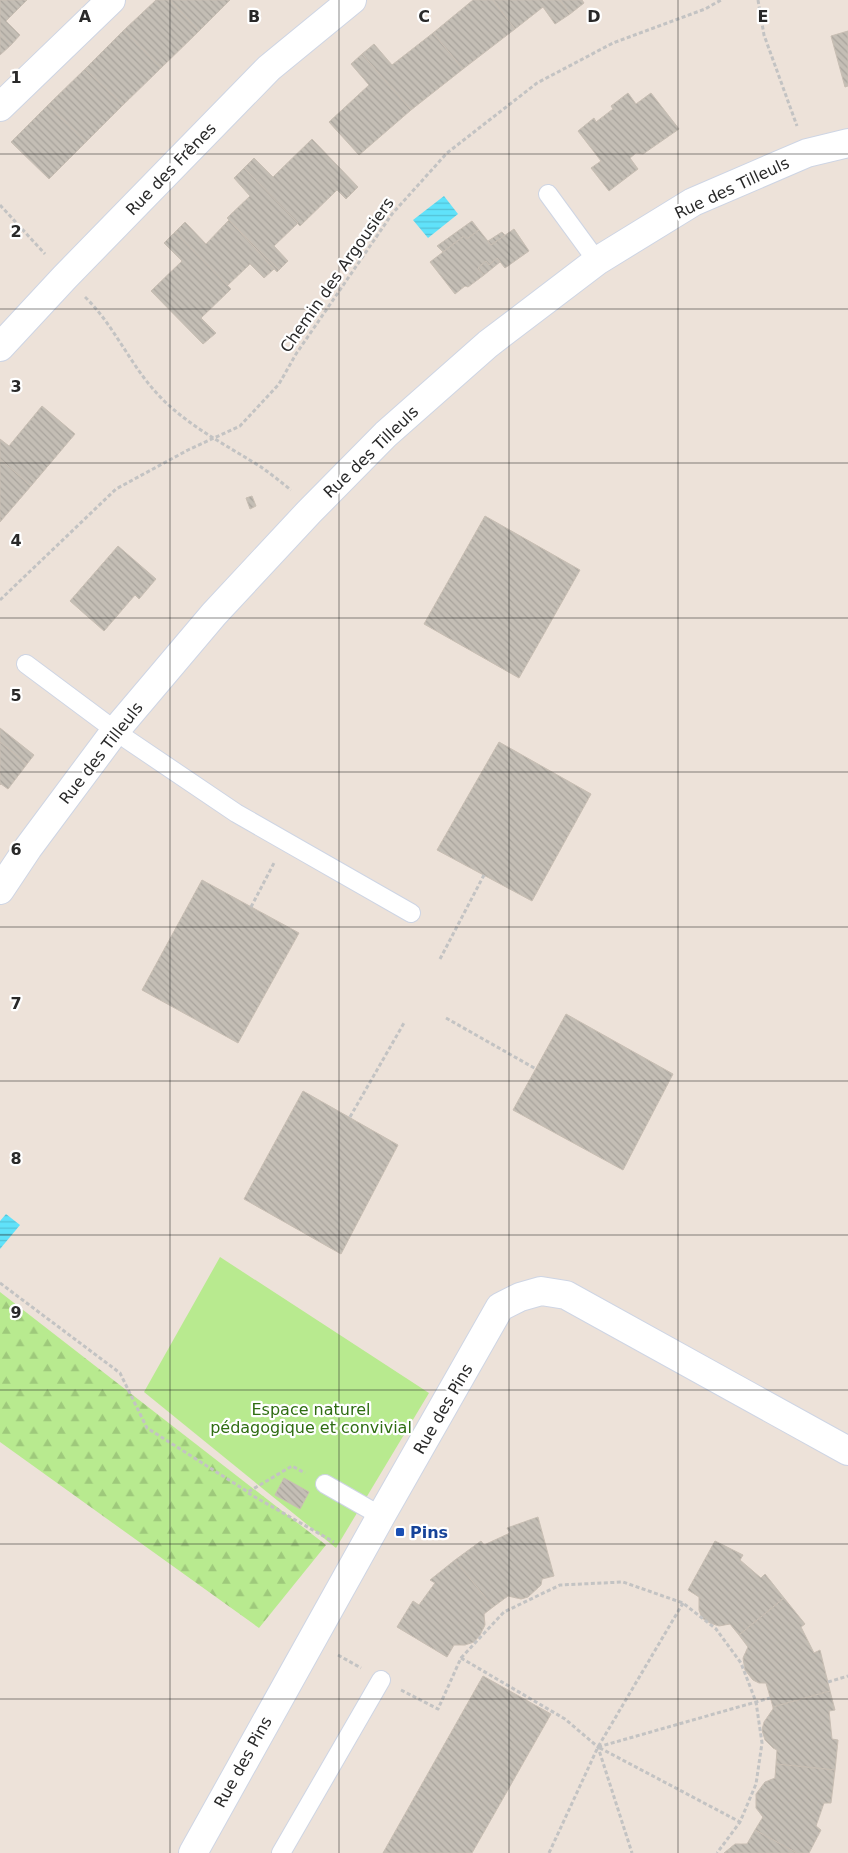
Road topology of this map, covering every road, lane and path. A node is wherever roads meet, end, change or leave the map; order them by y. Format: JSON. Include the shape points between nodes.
{"nodes":[{"id":1,"x":112,"y":0,"type":"edge"},
{"id":2,"x":352,"y":0,"type":"edge"},
{"id":3,"x":721,"y":0,"type":"edge"},
{"id":4,"x":758,"y":0,"type":"edge"},
{"id":5,"x":0,"y":106,"type":"edge"},
{"id":6,"x":848,"y":143,"type":"edge"},
{"id":7,"x":807,"y":153,"type":"junction"},
{"id":8,"x":548,"y":194,"type":"dead end"},
{"id":9,"x":0,"y":205,"type":"edge"},
{"id":10,"x":597,"y":261,"type":"junction"},
{"id":11,"x":65,"y":277,"type":"junction"},
{"id":12,"x":0,"y":347,"type":"edge"},
{"id":13,"x":213,"y":438,"type":"junction"},
{"id":14,"x":309,"y":512,"type":"junction"},
{"id":15,"x":0,"y":600,"type":"edge"},
{"id":16,"x":26,"y":664,"type":"dead end"},
{"id":17,"x":115,"y":731,"type":"junction"},
{"id":18,"x":286,"y":841,"type":"junction"},
{"id":19,"x":484,"y":875,"type":"dead end"},
{"id":20,"x":0,"y":890,"type":"edge"},
{"id":21,"x":251,"y":907,"type":"dead end"},
{"id":22,"x":411,"y":913,"type":"dead end"},
{"id":23,"x":440,"y":959,"type":"dead end"},
{"id":24,"x":446,"y":1018,"type":"dead end"},
{"id":25,"x":404,"y":1023,"type":"dead end"},
{"id":26,"x":536,"y":1069,"type":"dead end"},
{"id":27,"x":350,"y":1118,"type":"dead end"},
{"id":28,"x":0,"y":1283,"type":"edge"},
{"id":29,"x":848,"y":1451,"type":"edge"},
{"id":30,"x":325,"y":1484,"type":"joint"},
{"id":31,"x":248,"y":1492,"type":"junction"},
{"id":32,"x":381,"y":1516,"type":"junction"},
{"id":33,"x":359,"y":1556,"type":"junction"},
{"id":34,"x":683,"y":1603,"type":"junction"},
{"id":35,"x":312,"y":1640,"type":"junction"},
{"id":36,"x":461,"y":1658,"type":"junction"},
{"id":37,"x":848,"y":1676,"type":"edge"},
{"id":38,"x":381,"y":1680,"type":"junction"},
{"id":39,"x":828,"y":1682,"type":"dead end"},
{"id":40,"x":770,"y":1698,"type":"dead end"},
{"id":41,"x":756,"y":1702,"type":"junction"},
{"id":42,"x":598,"y":1747,"type":"junction"},
{"id":43,"x":740,"y":1822,"type":"junction"},
{"id":44,"x":193,"y":1853,"type":"edge"},
{"id":45,"x":281,"y":1853,"type":"edge"},
{"id":46,"x":549,"y":1853,"type":"edge"},
{"id":47,"x":632,"y":1853,"type":"edge"},
{"id":48,"x":717,"y":1853,"type":"edge"}],
"edges":[{"from":1,"to":5,"type":"street"},
{"from":2,"to":11,"type":"street","name":"Rue des Frênes","via":[[269,68]]},
{"from":3,"to":13,"type":"path","name":"Chemin des Argousiers","via":[[613,43],[537,83],[447,154],[392,214],[279,384],[240,426]]},
{"from":4,"to":7,"type":"path","via":[[764,35]]},
{"from":6,"to":7,"type":"street","name":"Rue des Tilleuls"},
{"from":7,"to":10,"type":"street","name":"Rue des Tilleuls","via":[[693,202]]},
{"from":8,"to":10,"type":"lane"},
{"from":9,"to":11,"type":"path"},
{"from":10,"to":14,"type":"street","name":"Rue des Tilleuls","via":[[488,344],[386,434]]},
{"from":11,"to":12,"type":"street","name":"Rue des Frênes"},
{"from":11,"to":13,"type":"path","via":[[98,309],[153,389],[181,417]]},
{"from":13,"to":14,"type":"path","via":[[298,495]]},
{"from":13,"to":15,"type":"path","name":"Chemin des Argousiers","via":[[116,489]]},
{"from":14,"to":17,"type":"street","name":"Rue des Tilleuls","via":[[214,614]]},
{"from":16,"to":17,"type":"lane"},
{"from":17,"to":18,"type":"lane","via":[[236,814]]},
{"from":17,"to":20,"type":"street","name":"Rue des Tilleuls"},
{"from":18,"to":21,"type":"path"},
{"from":18,"to":22,"type":"lane"},
{"from":19,"to":23,"type":"path"},
{"from":24,"to":26,"type":"path"},
{"from":25,"to":27,"type":"path"},
{"from":28,"to":31,"type":"path","via":[[120,1374],[147,1428]]},
{"from":29,"to":32,"type":"street","name":"Rue des Pins","via":[[566,1295],[542,1291],[500,1307]]},
{"from":30,"to":31,"type":"path","via":[[292,1466]]},
{"from":30,"to":32,"type":"lane"},
{"from":31,"to":33,"type":"path"},
{"from":32,"to":33,"type":"street","name":"Rue des Pins"},
{"from":33,"to":35,"type":"street","name":"Rue des Pins"},
{"from":34,"to":36,"type":"path","via":[[623,1582],[560,1585],[504,1612]]},
{"from":34,"to":41,"type":"path","via":[[716,1629],[741,1663]]},
{"from":34,"to":42,"type":"path"},
{"from":35,"to":38,"type":"path"},
{"from":35,"to":44,"type":"street","name":"Rue des Pins"},
{"from":36,"to":38,"type":"path","via":[[438,1709]]},
{"from":36,"to":42,"type":"path","via":[[565,1719]]},
{"from":37,"to":39,"type":"path"},
{"from":38,"to":45,"type":"lane"},
{"from":40,"to":41,"type":"path"},
{"from":41,"to":42,"type":"path"},
{"from":41,"to":43,"type":"path","via":[[762,1743],[756,1784]]},
{"from":42,"to":43,"type":"path"},
{"from":42,"to":46,"type":"path"},
{"from":42,"to":47,"type":"path"},
{"from":43,"to":48,"type":"path"}]}
